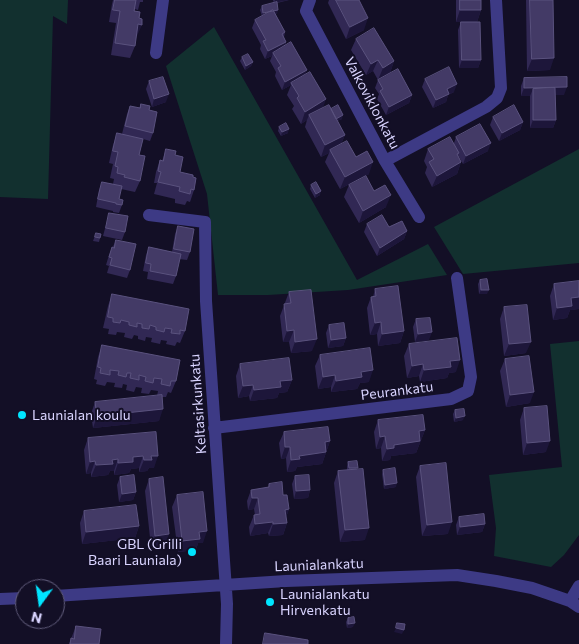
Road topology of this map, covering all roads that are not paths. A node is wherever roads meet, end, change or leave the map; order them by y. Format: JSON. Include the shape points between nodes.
{"nodes":[{"id":1,"x":163,"y":0,"type":"edge"},
{"id":2,"x":310,"y":0,"type":"edge"},
{"id":3,"x":496,"y":0,"type":"edge"},
{"id":4,"x":156,"y":53,"type":"dead end"},
{"id":5,"x":386,"y":162,"type":"junction"},
{"id":6,"x":148,"y":216,"type":"dead end"},
{"id":7,"x":419,"y":217,"type":"dead end"},
{"id":8,"x":457,"y":278,"type":"dead end"},
{"id":9,"x":214,"y":428,"type":"junction"},
{"id":10,"x":225,"y":585,"type":"junction"},
{"id":11,"x":579,"y":586,"type":"edge"},
{"id":12,"x":65,"y":595,"type":"edge"},
{"id":13,"x":15,"y":598,"type":"edge"},
{"id":14,"x":0,"y":599,"type":"edge"},
{"id":15,"x":574,"y":604,"type":"edge"},
{"id":16,"x":226,"y":644,"type":"edge"}],
"edges":[{"from":1,"to":4,"type":"street"},
{"from":2,"to":5,"type":"street","name":"Valkoviklonkatu","via":[[306,11]]},
{"from":3,"to":5,"type":"street","via":[[501,88],[496,98],[486,107]]},
{"from":5,"to":7,"type":"street","name":"Valkoviklonkatu"},
{"from":6,"to":9,"type":"street","name":"Keltasirkunkatu","via":[[205,222]]},
{"from":8,"to":9,"type":"street","name":"Peurankatu","via":[[471,376],[468,391],[451,399]]},
{"from":9,"to":10,"type":"street","name":"Keltasirkunkatu"},
{"from":10,"to":12,"type":"street","name":"Launialankatu"},
{"from":10,"to":15,"type":"street","name":"Launialankatu","via":[[457,575],[532,588]]},
{"from":10,"to":16,"type":"street","name":"Keltasirkunkatu"},
{"from":11,"to":15,"type":"street"},
{"from":13,"to":14,"type":"street"}]}
